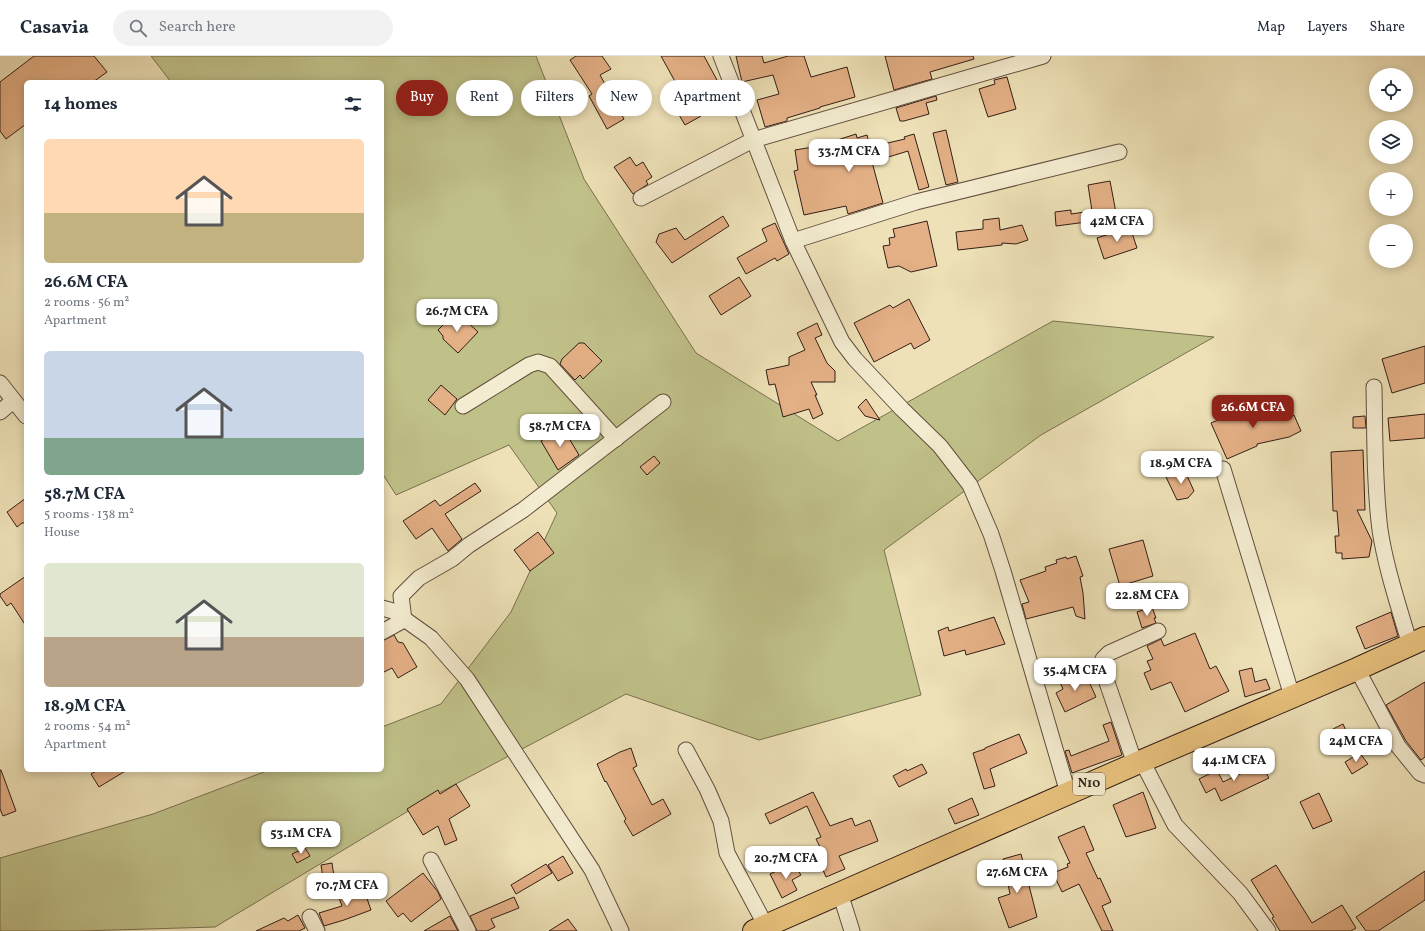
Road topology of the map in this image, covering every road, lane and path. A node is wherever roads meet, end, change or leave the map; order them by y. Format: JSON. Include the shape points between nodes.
{"nodes":[{"id":1,"x":721,"y":56,"type":"edge"},
{"id":2,"x":1044,"y":56,"type":"edge"},
{"id":3,"x":753,"y":140,"type":"junction"},
{"id":4,"x":1119,"y":152,"type":"dead end"},
{"id":5,"x":641,"y":198,"type":"dead end"},
{"id":6,"x":793,"y":241,"type":"junction"},
{"id":7,"x":0,"y":383,"type":"edge"},
{"id":8,"x":1374,"y":387,"type":"dead end"},
{"id":9,"x":13,"y":401,"type":"junction"},
{"id":10,"x":663,"y":402,"type":"dead end"},
{"id":11,"x":463,"y":406,"type":"dead end"},
{"id":12,"x":0,"y":412,"type":"edge"},
{"id":13,"x":24,"y":414,"type":"edge"},
{"id":14,"x":616,"y":439,"type":"junction"},
{"id":15,"x":1223,"y":470,"type":"dead end"},
{"id":16,"x":384,"y":609,"type":"edge"},
{"id":17,"x":404,"y":620,"type":"junction"},
{"id":18,"x":384,"y":631,"type":"edge"},
{"id":19,"x":1158,"y":631,"type":"dead end"},
{"id":20,"x":1417,"y":641,"type":"edge"},
{"id":21,"x":1356,"y":669,"type":"junction"},
{"id":22,"x":1292,"y":696,"type":"junction"},
{"id":23,"x":686,"y":750,"type":"dead end"},
{"id":24,"x":1139,"y":762,"type":"junction"},
{"id":25,"x":1425,"y":775,"type":"edge"},
{"id":26,"x":1068,"y":793,"type":"junction"},
{"id":27,"x":431,"y":860,"type":"dead end"},
{"id":28,"x":840,"y":893,"type":"junction"},
{"id":29,"x":310,"y":917,"type":"dead end"},
{"id":30,"x":760,"y":928,"type":"edge"},
{"id":31,"x":316,"y":931,"type":"edge"},
{"id":32,"x":468,"y":931,"type":"edge"},
{"id":33,"x":621,"y":931,"type":"edge"},
{"id":34,"x":852,"y":931,"type":"edge"},
{"id":35,"x":1268,"y":931,"type":"edge"}],
"edges":[{"from":1,"to":3,"type":"street"},
{"from":2,"to":3,"type":"street"},
{"from":3,"to":5,"type":"street"},
{"from":3,"to":6,"type":"street"},
{"from":4,"to":6,"type":"street","via":[[916,202]]},
{"from":6,"to":26,"type":"street","via":[[842,342],[854,359],[940,446],[970,485],[991,534]]},
{"from":7,"to":9,"type":"street"},
{"from":8,"to":20,"type":"street","via":[[1380,530],[1388,569]]},
{"from":9,"to":12,"type":"street"},
{"from":9,"to":13,"type":"street"},
{"from":10,"to":14,"type":"street"},
{"from":11,"to":14,"type":"street","via":[[538,362],[550,366]]},
{"from":14,"to":17,"type":"street","via":[[523,510],[452,559],[419,578],[402,596]]},
{"from":15,"to":22,"type":"street"},
{"from":16,"to":17,"type":"street"},
{"from":17,"to":18,"type":"street"},
{"from":17,"to":33,"type":"street","via":[[431,638],[467,679],[592,870]]},
{"from":19,"to":24,"type":"street","via":[[1109,653],[1103,659],[1102,668]]},
{"from":20,"to":21,"type":"highway","number":"N10"},
{"from":21,"to":22,"type":"highway","number":"N10"},
{"from":21,"to":25,"type":"street","via":[[1398,746],[1420,773]]},
{"from":22,"to":24,"type":"highway","number":"N10"},
{"from":23,"to":30,"type":"street","via":[[721,821],[727,853]]},
{"from":24,"to":26,"type":"highway","number":"N10"},
{"from":24,"to":35,"type":"street","via":[[1175,825],[1240,893]]},
{"from":26,"to":28,"type":"highway","number":"N10"},
{"from":27,"to":32,"type":"street"},
{"from":28,"to":30,"type":"highway","number":"N10"},
{"from":28,"to":34,"type":"street"},
{"from":29,"to":31,"type":"street"}]}
